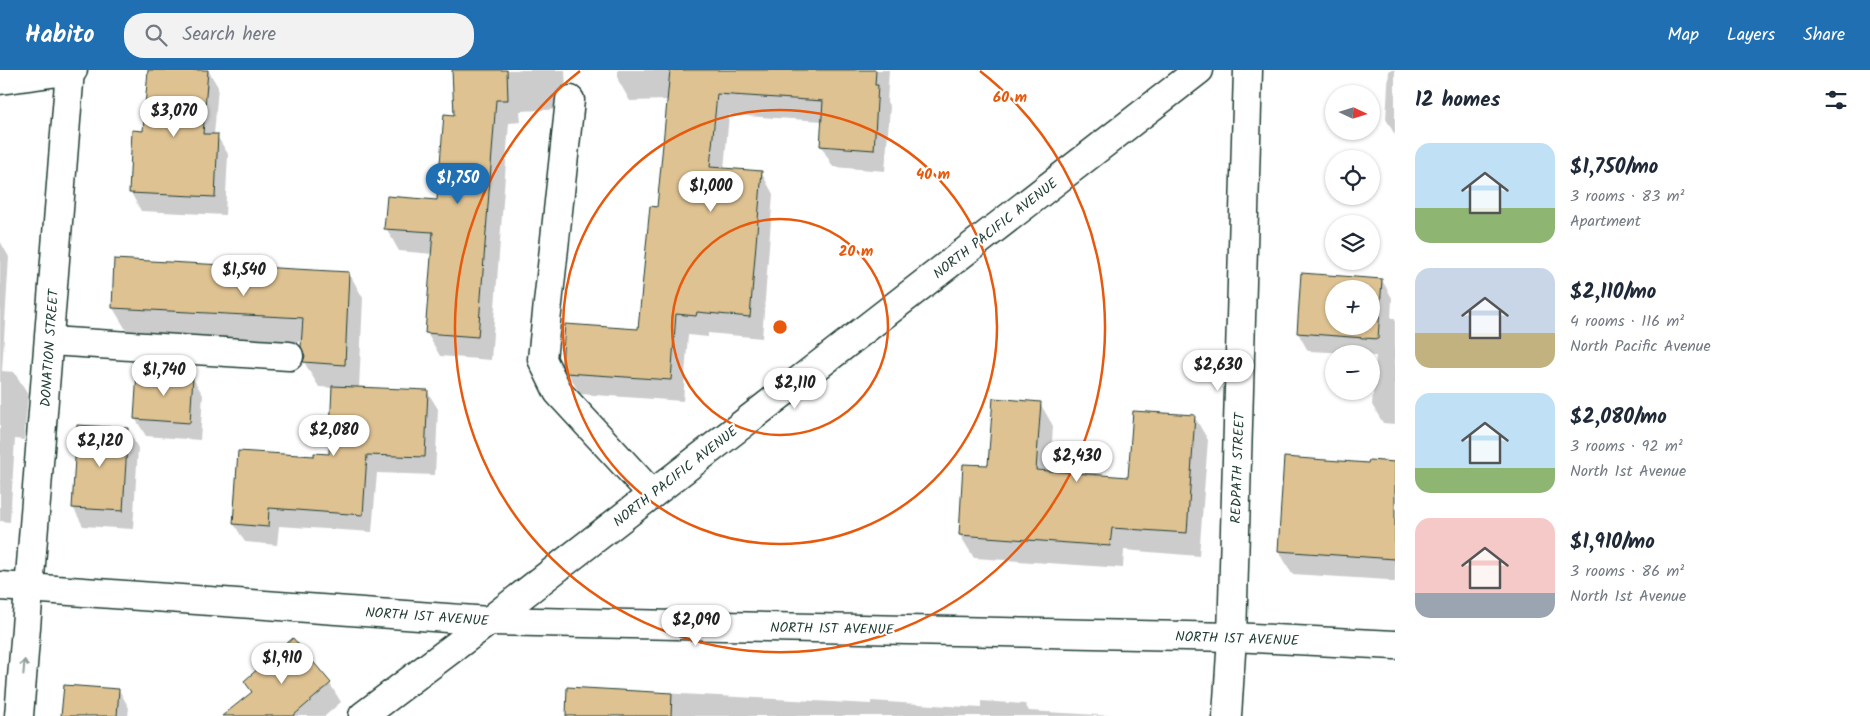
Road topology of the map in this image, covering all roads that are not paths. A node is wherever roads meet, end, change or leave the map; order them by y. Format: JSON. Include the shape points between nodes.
{"nodes":[{"id":1,"x":72,"y":70,"type":"edge"},
{"id":2,"x":1199,"y":70,"type":"edge"},
{"id":3,"x":1248,"y":70,"type":"edge"},
{"id":4,"x":0,"y":80,"type":"edge"},
{"id":5,"x":570,"y":100,"type":"dead end"},
{"id":6,"x":50,"y":341,"type":"junction"},
{"id":7,"x":289,"y":356,"type":"dead end"},
{"id":8,"x":652,"y":494,"type":"junction"},
{"id":9,"x":0,"y":586,"type":"edge"},
{"id":10,"x":30,"y":588,"type":"junction"},
{"id":11,"x":489,"y":621,"type":"junction"},
{"id":12,"x":1232,"y":637,"type":"junction"},
{"id":13,"x":1395,"y":645,"type":"edge"},
{"id":14,"x":19,"y":716,"type":"edge"},
{"id":15,"x":363,"y":716,"type":"edge"},
{"id":16,"x":1227,"y":716,"type":"edge"}],
"edges":[{"from":1,"to":4,"type":"street"},
{"from":1,"to":6,"type":"street","name":"DONATION STREET"},
{"from":2,"to":8,"type":"street","name":"NORTH PACIFIC AVENUE"},
{"from":3,"to":12,"type":"street","name":"REDPATH STREET"},
{"from":5,"to":8,"type":"street","via":[[542,359],[558,392]]},
{"from":6,"to":7,"type":"street"},
{"from":6,"to":10,"type":"street","name":"DONATION STREET"},
{"from":8,"to":11,"type":"street","name":"NORTH PACIFIC AVENUE"},
{"from":9,"to":10,"type":"street","name":"NORTH 1ST AVENUE"},
{"from":10,"to":11,"type":"street","name":"NORTH 1ST AVENUE"},
{"from":14,"to":10,"type":"street","name":"DONATION STREET","one_way":true},
{"from":11,"to":12,"type":"street","name":"NORTH 1ST AVENUE"},
{"from":11,"to":15,"type":"street","name":"NORTH PACIFIC AVENUE"},
{"from":12,"to":13,"type":"street","name":"NORTH 1ST AVENUE"},
{"from":12,"to":16,"type":"street","name":"REDPATH STREET"}]}
